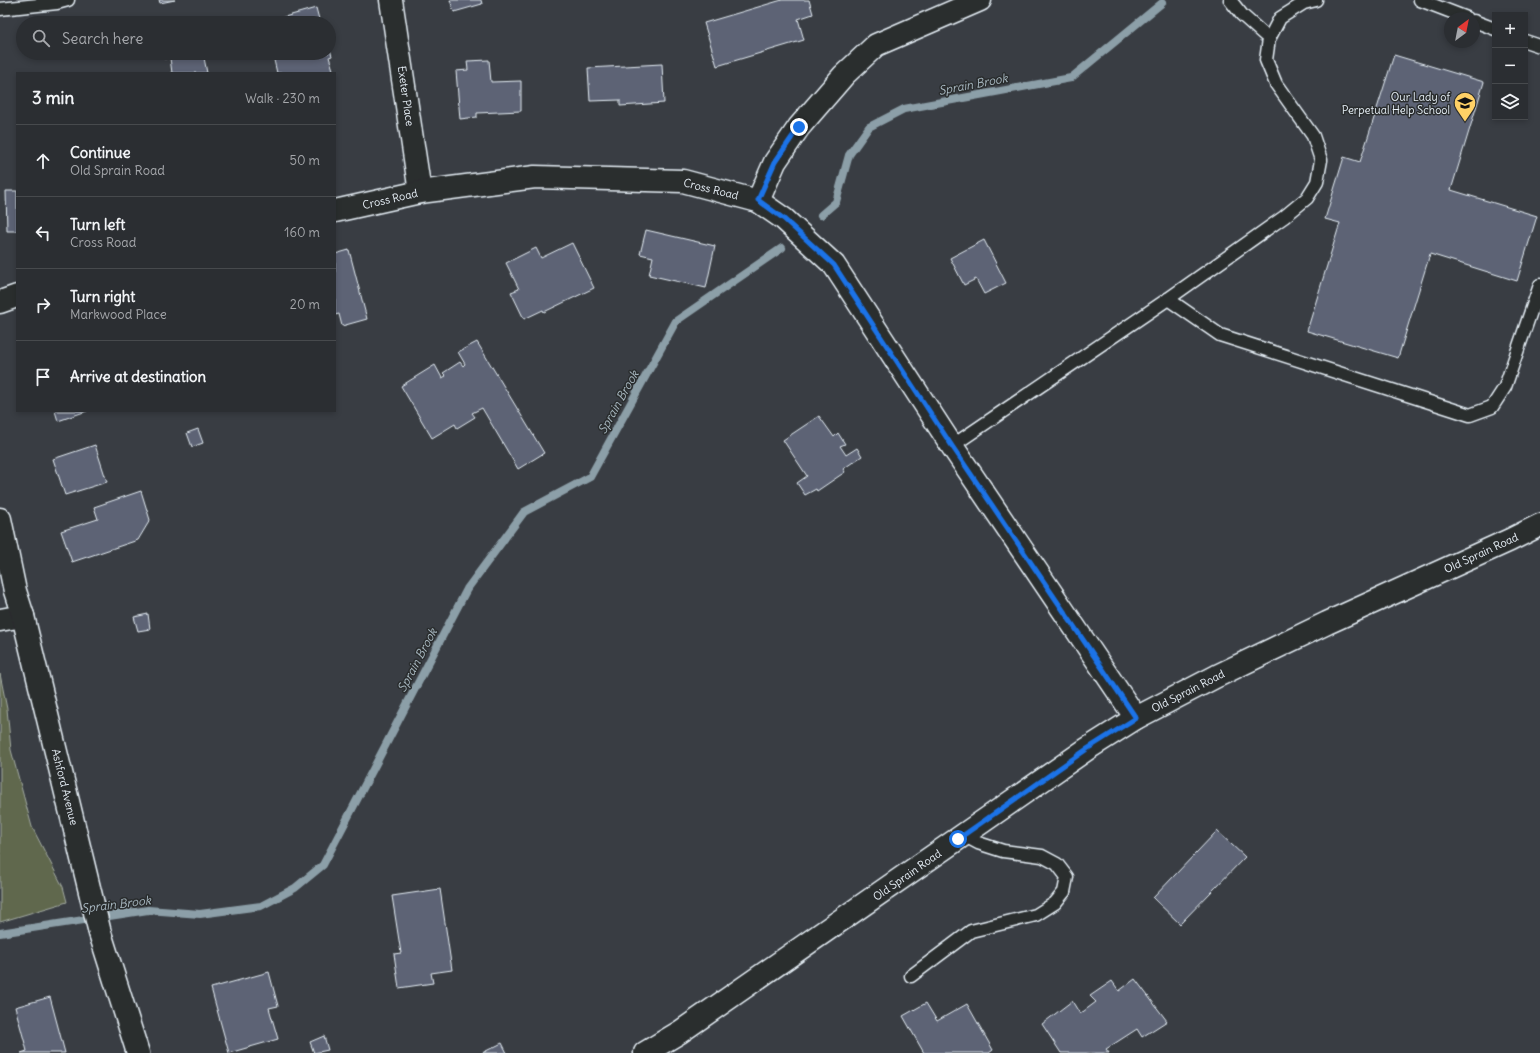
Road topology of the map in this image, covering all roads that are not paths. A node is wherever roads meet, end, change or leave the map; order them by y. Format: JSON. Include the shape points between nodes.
{"nodes":[{"id":1,"x":68,"y":0,"type":"edge"},
{"id":2,"x":392,"y":0,"type":"edge"},
{"id":3,"x":980,"y":0,"type":"edge"},
{"id":4,"x":1230,"y":0,"type":"edge"},
{"id":5,"x":1316,"y":0,"type":"edge"},
{"id":6,"x":1420,"y":0,"type":"edge"},
{"id":7,"x":0,"y":8,"type":"edge"},
{"id":8,"x":1451,"y":12,"type":"edge"},
{"id":9,"x":1480,"y":23,"type":"edge"},
{"id":10,"x":1492,"y":28,"type":"edge"},
{"id":11,"x":1269,"y":39,"type":"junction"},
{"id":12,"x":1528,"y":42,"type":"edge"},
{"id":13,"x":1540,"y":46,"type":"edge"},
{"id":14,"x":420,"y":192,"type":"junction"},
{"id":15,"x":758,"y":200,"type":"junction"},
{"id":16,"x":336,"y":211,"type":"edge"},
{"id":17,"x":1540,"y":285,"type":"edge"},
{"id":18,"x":16,"y":296,"type":"edge"},
{"id":19,"x":1168,"y":299,"type":"junction"},
{"id":20,"x":0,"y":302,"type":"edge"},
{"id":21,"x":952,"y":446,"type":"junction"},
{"id":22,"x":0,"y":520,"type":"edge"},
{"id":23,"x":1540,"y":525,"type":"edge"},
{"id":24,"x":23,"y":616,"type":"junction"},
{"id":25,"x":0,"y":620,"type":"edge"},
{"id":26,"x":1136,"y":718,"type":"junction"},
{"id":27,"x":963,"y":835,"type":"junction"},
{"id":28,"x":911,"y":976,"type":"dead end"},
{"id":29,"x":138,"y":1053,"type":"edge"},
{"id":30,"x":645,"y":1053,"type":"edge"}],
"edges":[{"from":1,"to":7,"type":"lane"},
{"from":2,"to":14,"type":"street","name":"Exeter Place"},
{"from":3,"to":15,"type":"street","via":[[876,45],[844,76],[799,127],[775,162]]},
{"from":4,"to":11,"type":"lane","via":[[1242,15]]},
{"from":5,"to":11,"type":"lane","via":[[1304,3],[1280,18]]},
{"from":6,"to":8,"type":"lane"},
{"from":9,"to":10,"type":"lane"},
{"from":11,"to":19,"type":"lane","via":[[1266,60],[1276,84],[1313,136],[1321,160],[1317,182],[1307,198],[1284,218]]},
{"from":12,"to":13,"type":"lane"},
{"from":14,"to":15,"type":"street","name":"Cross Road","via":[[535,177],[683,181]]},
{"from":14,"to":16,"type":"street","name":"Cross Road"},
{"from":15,"to":21,"type":"street","name":"Cross Road","via":[[784,219],[834,265]]},
{"from":17,"to":19,"type":"lane","via":[[1506,387],[1492,407],[1470,415],[1220,335]]},
{"from":18,"to":20,"type":"street"},
{"from":19,"to":21,"type":"lane"},
{"from":21,"to":26,"type":"street","name":"Cross Road"},
{"from":22,"to":24,"type":"street","name":"Ashford Avenue"},
{"from":23,"to":26,"type":"street","name":"Old Sprain Road","via":[[1327,623]]},
{"from":24,"to":25,"type":"street"},
{"from":24,"to":29,"type":"street","name":"Ashford Avenue","via":[[100,933]]},
{"from":26,"to":27,"type":"street","name":"Old Sprain Road"},
{"from":27,"to":28,"type":"lane","via":[[1003,851],[1042,856],[1057,864],[1067,877],[1064,892],[1056,903],[1036,915],[970,931]]},
{"from":27,"to":30,"type":"street","name":"Old Sprain Road","via":[[680,1032]]}]}
